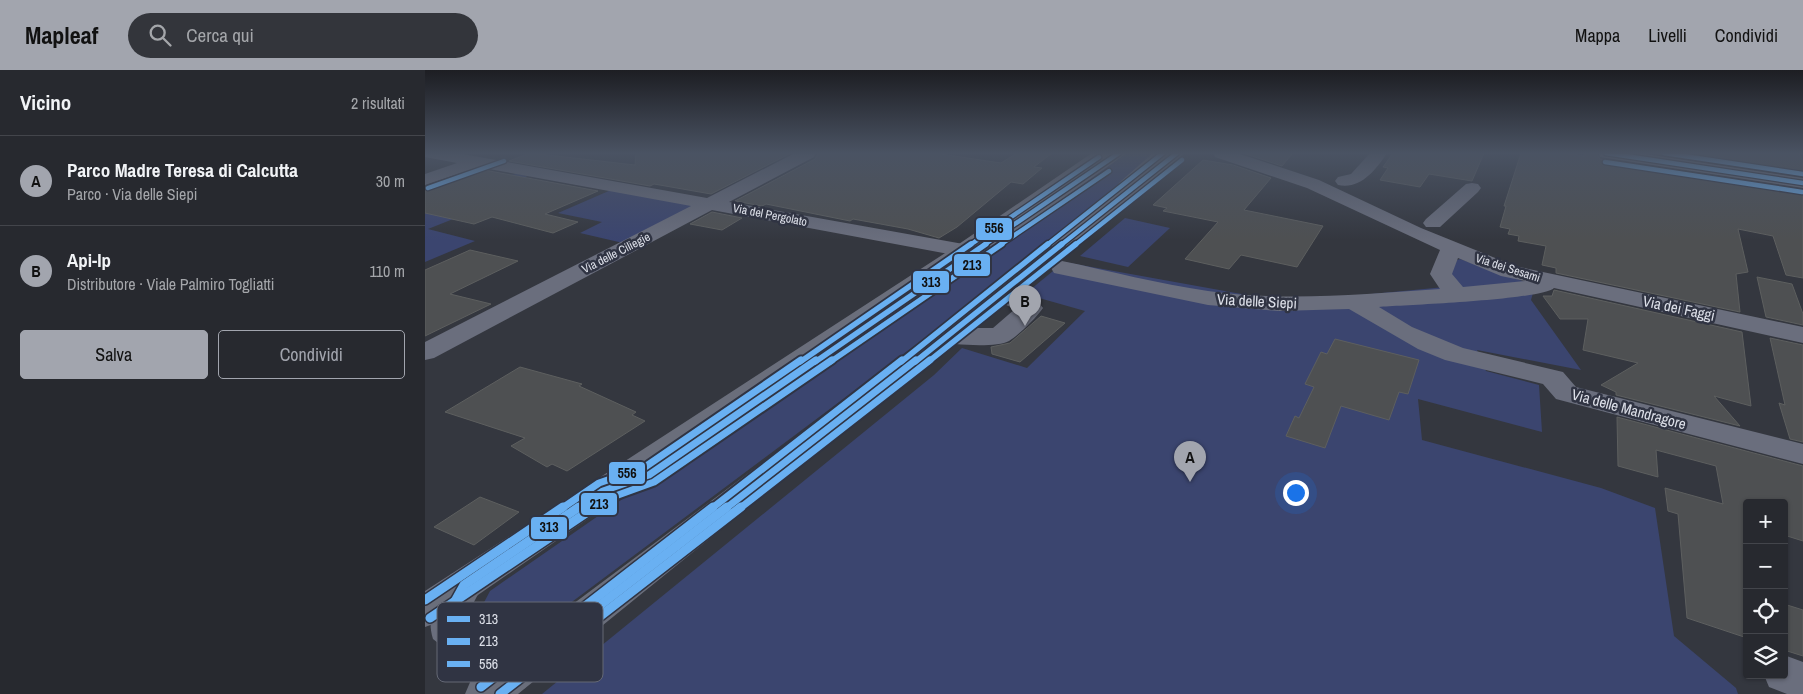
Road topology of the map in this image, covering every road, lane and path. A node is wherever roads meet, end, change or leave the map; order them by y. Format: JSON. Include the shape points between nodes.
{"nodes":[{"id":1,"x":589,"y":182,"type":"edge"},
{"id":2,"x":752,"y":182,"type":"edge"},
{"id":3,"x":1074,"y":182,"type":"edge"},
{"id":4,"x":1075,"y":182,"type":"edge"},
{"id":5,"x":1131,"y":182,"type":"edge"},
{"id":6,"x":1141,"y":182,"type":"edge"},
{"id":7,"x":1308,"y":182,"type":"edge"},
{"id":8,"x":1346,"y":182,"type":"edge"},
{"id":9,"x":1472,"y":188,"type":"dead end"},
{"id":10,"x":711,"y":204,"type":"junction"},
{"id":11,"x":1400,"y":207,"type":"junction"},
{"id":12,"x":1381,"y":216,"type":"junction"},
{"id":13,"x":1433,"y":223,"type":"junction"},
{"id":14,"x":1451,"y":248,"type":"junction"},
{"id":15,"x":963,"y":250,"type":"junction"},
{"id":16,"x":1062,"y":268,"type":"dead end"},
{"id":17,"x":1555,"y":282,"type":"junction"},
{"id":18,"x":1001,"y":294,"type":"junction"},
{"id":19,"x":1456,"y":294,"type":"junction"},
{"id":20,"x":1354,"y":302,"type":"junction"},
{"id":21,"x":1803,"y":335,"type":"edge"},
{"id":22,"x":947,"y":336,"type":"junction"},
{"id":23,"x":425,"y":352,"type":"edge"},
{"id":24,"x":1803,"y":454,"type":"edge"},
{"id":25,"x":603,"y":491,"type":"junction"},
{"id":26,"x":464,"y":585,"type":"junction"},
{"id":27,"x":438,"y":602,"type":"edge"},
{"id":28,"x":455,"y":602,"type":"edge"},
{"id":29,"x":588,"y":602,"type":"edge"},
{"id":30,"x":437,"y":603,"type":"edge"},
{"id":31,"x":603,"y":605,"type":"edge"},
{"id":32,"x":425,"y":611,"type":"edge"},
{"id":33,"x":1788,"y":675,"type":"edge"},
{"id":34,"x":1803,"y":681,"type":"edge"}],
"edges":[{"from":1,"to":10,"type":"street","name":"Via del Pergolato"},
{"from":2,"to":10,"type":"street","name":"Via delle Ciliegie"},
{"from":3,"to":25,"type":"street","via":[[649,476]]},
{"from":4,"to":15,"type":"main road"},
{"from":5,"to":29,"type":"street","via":[[595,592]]},
{"from":6,"to":18,"type":"main road"},
{"from":7,"to":12,"type":"street","name":"Via dei Sesami"},
{"from":8,"to":11,"type":"street","name":"Via dei Sesami"},
{"from":9,"to":13,"type":"street"},
{"from":10,"to":15,"type":"street","name":"Via del Pergolato"},
{"from":10,"to":23,"type":"street","name":"Via delle Ciliegie"},
{"from":11,"to":12,"type":"street"},
{"from":11,"to":13,"type":"street","name":"Via dei Sesami"},
{"from":12,"to":14,"type":"street","name":"Via dei Sesami"},
{"from":13,"to":17,"type":"street","name":"Via dei Sesami"},
{"from":14,"to":17,"type":"street","name":"Via dei Sesami","via":[[1509,270]]},
{"from":14,"to":19,"type":"street","via":[[1441,274]]},
{"from":15,"to":25,"type":"main road"},
{"from":16,"to":20,"type":"street","name":"Via delle Siepi","via":[[1208,298],[1279,304]]},
{"from":17,"to":19,"type":"street","name":"Via delle Siepi","via":[[1527,289]]},
{"from":17,"to":21,"type":"street","name":"Via dei Faggi"},
{"from":18,"to":22,"type":"main road"},
{"from":18,"to":22,"type":"street","via":[[1031,308],[995,333]]},
{"from":19,"to":20,"type":"street","name":"Via delle Siepi"},
{"from":20,"to":24,"type":"street","name":"Via delle Mandragore","via":[[1427,344],[1454,354],[1553,378],[1566,393]]},
{"from":22,"to":31,"type":"main road"},
{"from":25,"to":26,"type":"main road"},
{"from":26,"to":27,"type":"main road"},
{"from":26,"to":28,"type":"street"},
{"from":30,"to":32,"type":"main road"},
{"from":33,"to":34,"type":"street"}]}
